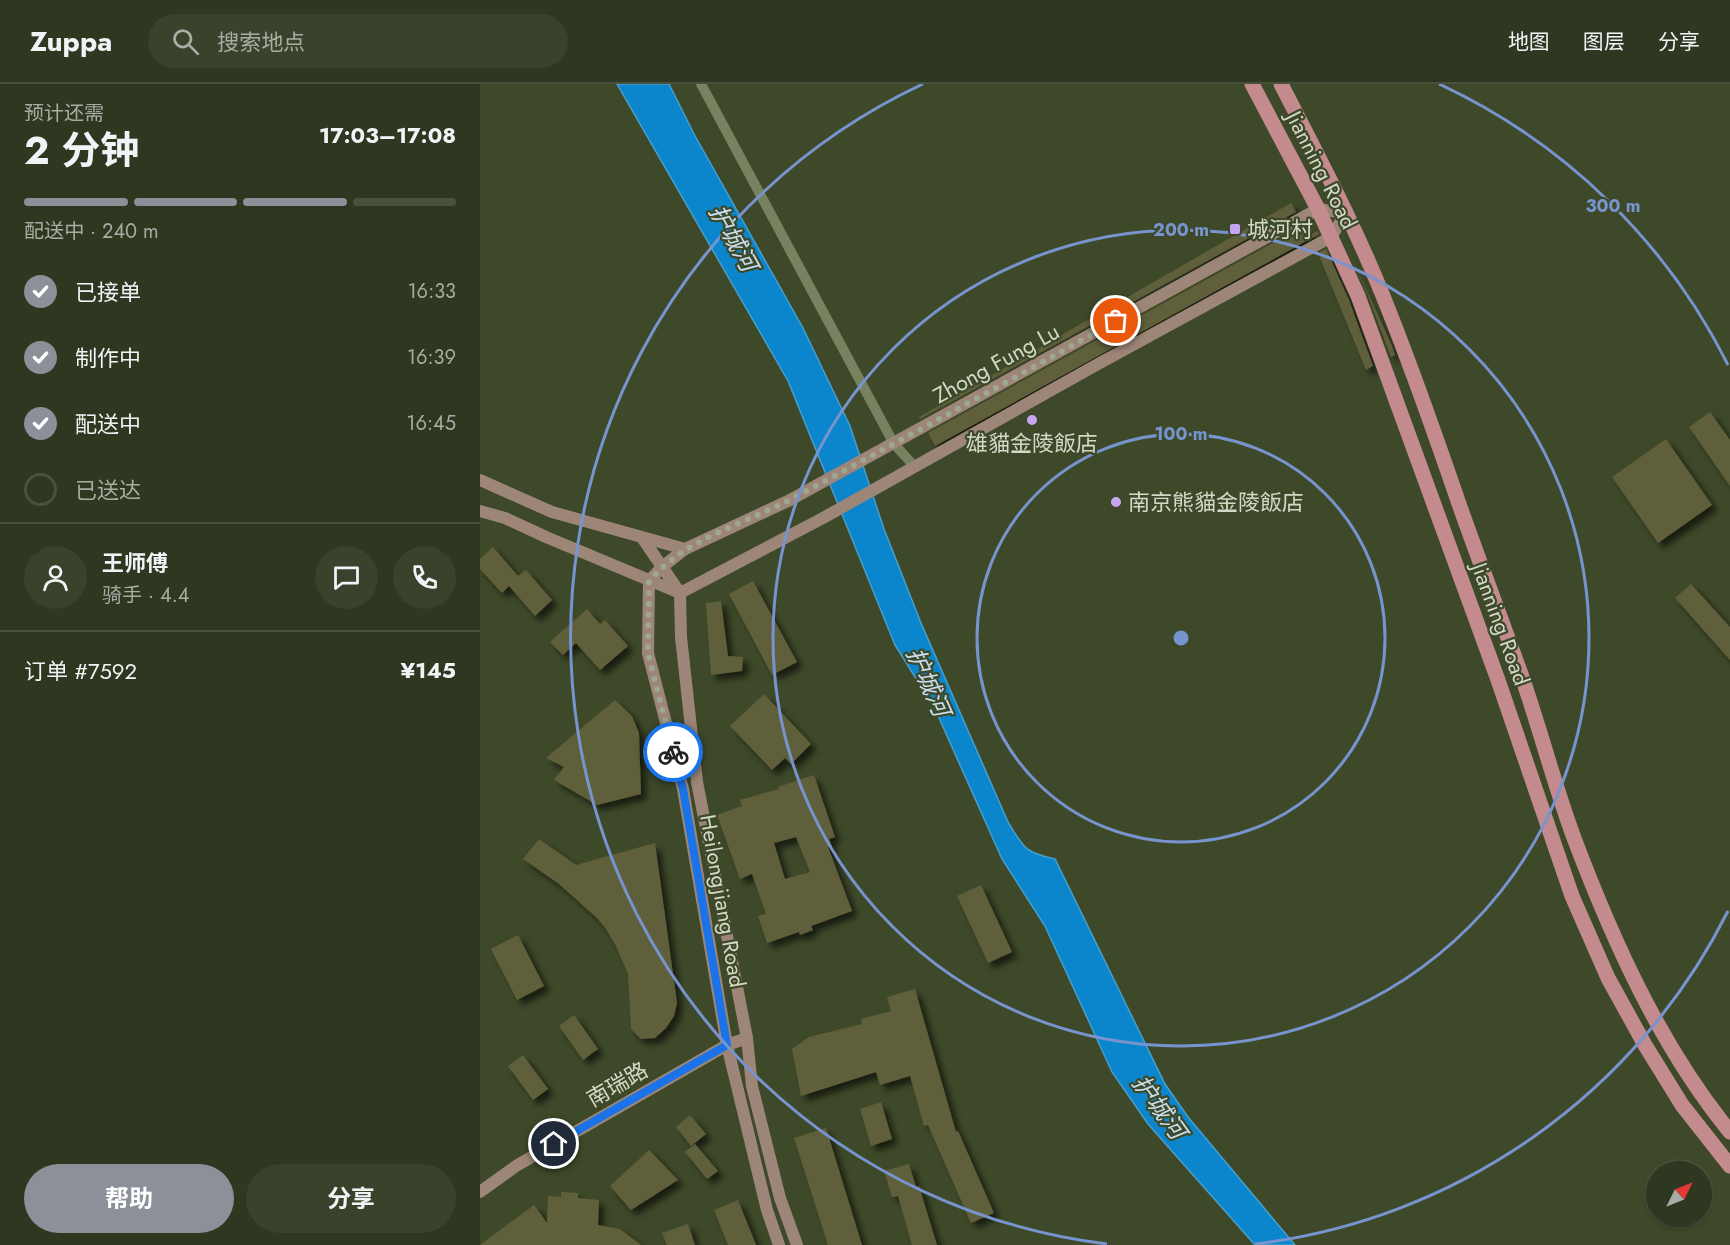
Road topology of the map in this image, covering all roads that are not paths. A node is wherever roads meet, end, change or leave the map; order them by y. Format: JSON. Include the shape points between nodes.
{"nodes":[{"id":1,"x":701,"y":84,"type":"edge"},
{"id":2,"x":1252,"y":84,"type":"edge"},
{"id":3,"x":1281,"y":84,"type":"edge"},
{"id":4,"x":1318,"y":209,"type":"junction"},
{"id":5,"x":1346,"y":213,"type":"junction"},
{"id":6,"x":1331,"y":237,"type":"junction"},
{"id":7,"x":894,"y":444,"type":"junction"},
{"id":8,"x":915,"y":467,"type":"junction"},
{"id":9,"x":480,"y":480,"type":"edge"},
{"id":10,"x":480,"y":511,"type":"edge"},
{"id":11,"x":642,"y":539,"type":"junction"},
{"id":12,"x":685,"y":549,"type":"junction"},
{"id":13,"x":662,"y":567,"type":"junction"},
{"id":14,"x":649,"y":581,"type":"junction"},
{"id":15,"x":680,"y":593,"type":"junction"},
{"id":16,"x":747,"y":1038,"type":"junction"},
{"id":17,"x":727,"y":1045,"type":"junction"},
{"id":18,"x":1730,"y":1131,"type":"edge"},
{"id":19,"x":1730,"y":1166,"type":"edge"},
{"id":20,"x":480,"y":1191,"type":"edge"},
{"id":21,"x":779,"y":1245,"type":"edge"},
{"id":22,"x":796,"y":1245,"type":"edge"}],
"edges":[{"from":1,"to":7,"type":"street"},
{"from":2,"to":4,"type":"main road","name":"Jianning Road"},
{"from":3,"to":5,"type":"main road","name":"Jianning Road"},
{"from":4,"to":5,"type":"street"},
{"from":4,"to":6,"type":"main road","name":"Jianning Road"},
{"from":4,"to":7,"type":"street","name":"Zhong Fung Lu"},
{"from":5,"to":6,"type":"street"},
{"from":5,"to":18,"type":"main road","name":"Jianning Road","via":[[1427,409],[1574,837],[1601,903],[1655,1018],[1690,1077]]},
{"from":6,"to":8,"type":"street"},
{"from":6,"to":19,"type":"main road","name":"Jianning Road","via":[[1358,296],[1572,896],[1608,978],[1645,1045],[1682,1105]]},
{"from":7,"to":8,"type":"street"},
{"from":7,"to":12,"type":"street","name":"Zhong Fung Lu","via":[[790,500]]},
{"from":8,"to":15,"type":"street"},
{"from":9,"to":11,"type":"street","via":[[552,512]]},
{"from":10,"to":14,"type":"street","via":[[505,518]]},
{"from":11,"to":12,"type":"street"},
{"from":11,"to":13,"type":"street"},
{"from":12,"to":13,"type":"street"},
{"from":13,"to":14,"type":"street"},
{"from":13,"to":15,"type":"street"},
{"from":14,"to":15,"type":"street"},
{"from":14,"to":17,"type":"street","name":"Heilongjiang Road","via":[[648,653],[683,789]]},
{"from":15,"to":16,"type":"street","name":"Heilongjiang Road","via":[[697,782]]},
{"from":16,"to":17,"type":"street","name":"南瑞路"},
{"from":16,"to":22,"type":"street","name":"Heilongjiang Road","via":[[752,1086]]},
{"from":17,"to":20,"type":"street","name":"南瑞路","via":[[516,1166]]},
{"from":17,"to":21,"type":"street","name":"Heilongjiang Road"}]}
